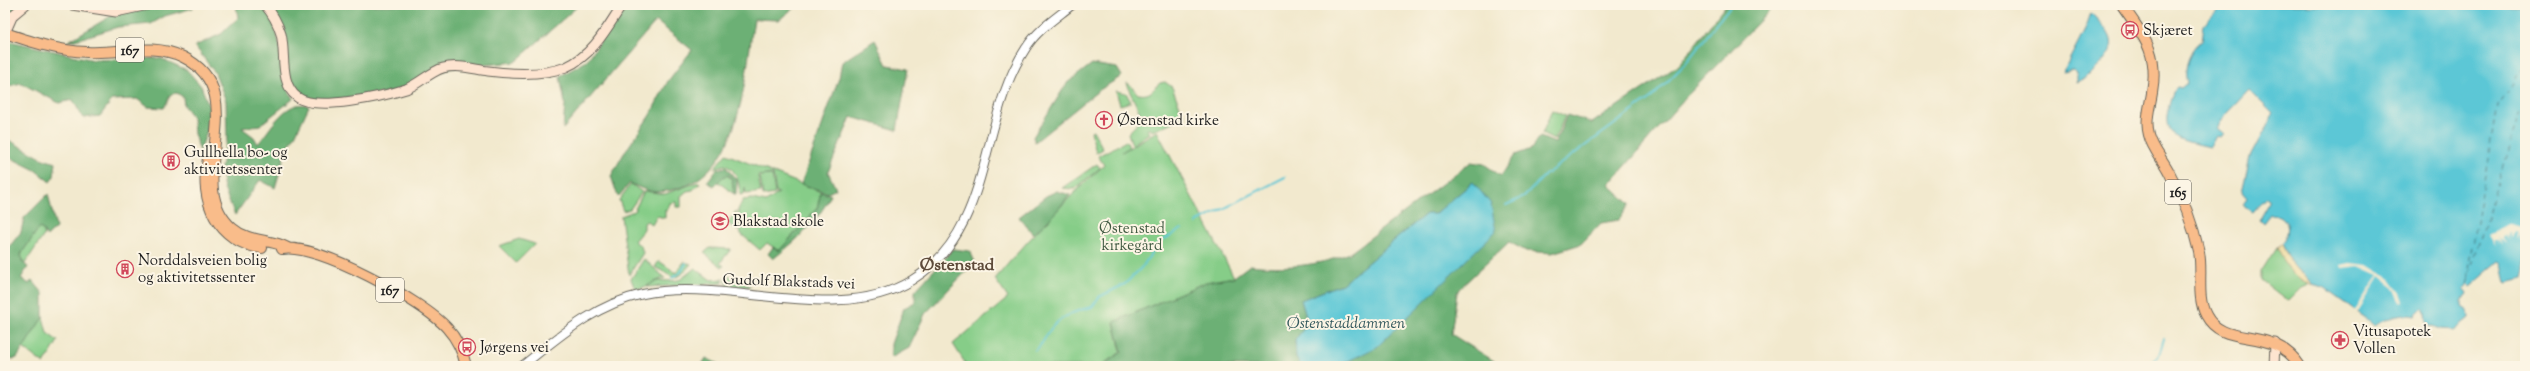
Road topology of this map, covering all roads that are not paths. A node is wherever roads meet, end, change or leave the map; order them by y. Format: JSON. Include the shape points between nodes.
{"nodes":[{"id":1,"x":25,"y":5,"type":"edge"},
{"id":2,"x":72,"y":5,"type":"edge"},
{"id":3,"x":148,"y":5,"type":"edge"},
{"id":4,"x":265,"y":5,"type":"edge"},
{"id":5,"x":622,"y":5,"type":"edge"},
{"id":6,"x":1072,"y":5,"type":"edge"},
{"id":7,"x":2122,"y":5,"type":"edge"},
{"id":8,"x":5,"y":33,"type":"edge"},
{"id":9,"x":2275,"y":343,"type":"junction"},
{"id":10,"x":466,"y":366,"type":"edge"},
{"id":11,"x":522,"y":366,"type":"edge"},
{"id":12,"x":2274,"y":366,"type":"edge"},
{"id":13,"x":2300,"y":366,"type":"edge"}],
"edges":[{"from":1,"to":8,"type":"main road","via":[[13,14]]},
{"from":2,"to":3,"type":"main road","via":[[116,12]]},
{"from":4,"to":5,"type":"main road","via":[[281,34],[286,78],[292,91],[304,100],[320,104],[400,90],[436,71],[453,67],[523,72],[559,69],[590,50]]},
{"from":6,"to":11,"type":"street","name":"Gudolf Blakstads vei","via":[[1038,33],[1022,54],[1007,88],[976,193],[963,226],[944,254],[912,280],[882,294],[845,300],[683,291],[643,294],[599,310],[578,322]]},
{"from":7,"to":9,"type":"main road","number":"165","via":[[2146,40],[2153,58],[2155,78],[2148,119],[2149,134],[2175,185],[2196,238],[2204,312],[2212,324],[2227,333]]},
{"from":8,"to":10,"type":"main road","number":"167","via":[[40,44],[79,51],[148,49],[175,54],[188,60],[202,72],[214,93],[218,116],[204,177],[206,198],[212,214],[223,230],[241,243],[264,248],[309,251],[338,262],[428,312],[452,334],[461,349]]},
{"from":9,"to":12,"type":"main road"},
{"from":9,"to":13,"type":"main road","number":"165","via":[[2288,351]]}]}
